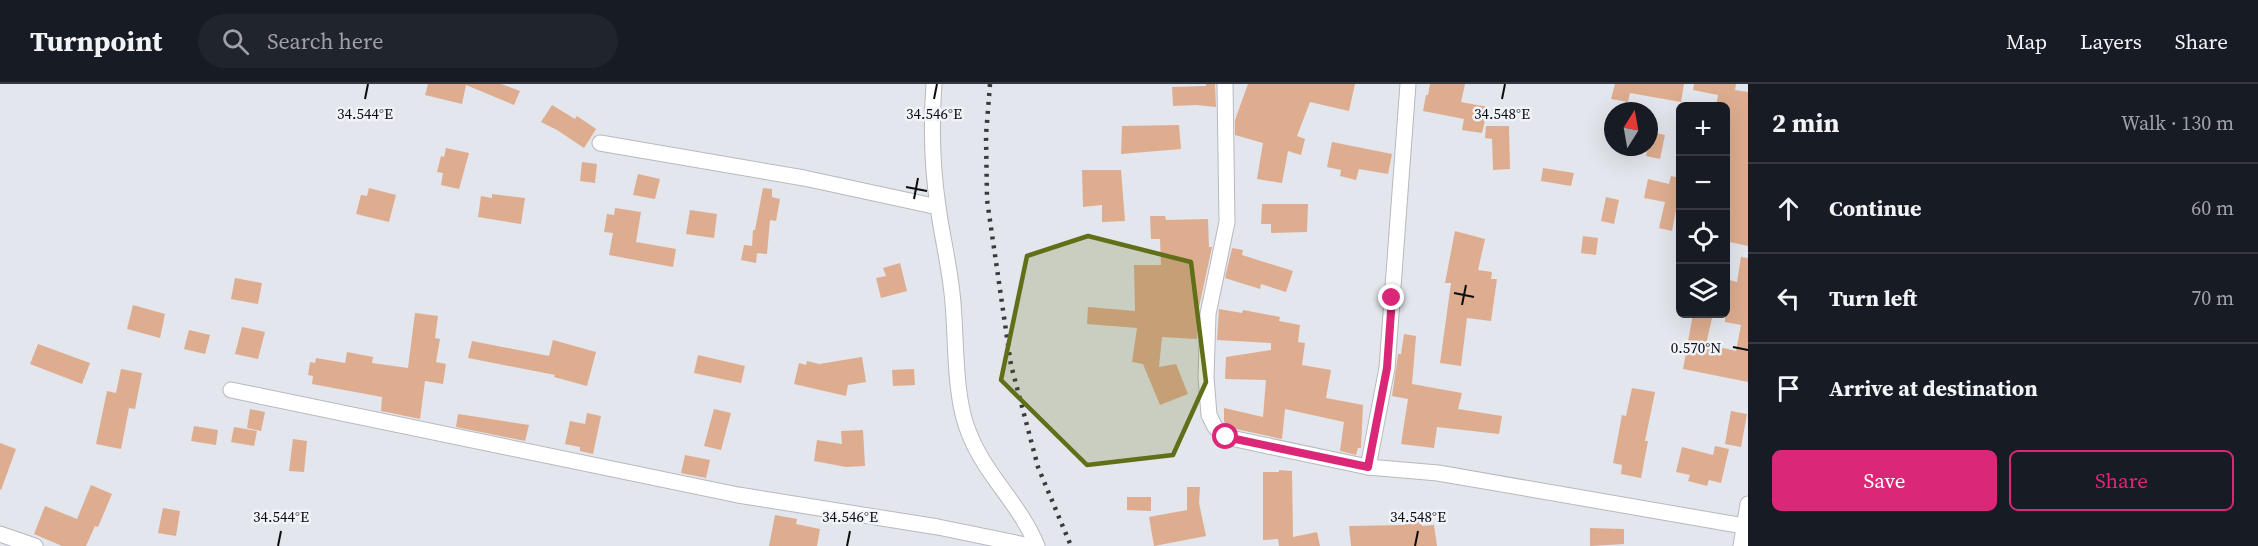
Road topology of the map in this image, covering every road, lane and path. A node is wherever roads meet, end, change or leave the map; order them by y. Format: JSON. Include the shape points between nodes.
{"nodes":[{"id":1,"x":934,"y":84,"type":"edge"},
{"id":2,"x":1225,"y":84,"type":"edge"},
{"id":3,"x":1408,"y":84,"type":"edge"},
{"id":4,"x":600,"y":143,"type":"dead end"},
{"id":5,"x":938,"y":207,"type":"junction"},
{"id":6,"x":231,"y":390,"type":"dead end"},
{"id":7,"x":1368,"y":467,"type":"junction"},
{"id":8,"x":1748,"y":504,"type":"edge"},
{"id":9,"x":1744,"y":526,"type":"junction"},
{"id":10,"x":0,"y":534,"type":"edge"},
{"id":11,"x":35,"y":546,"type":"edge"},
{"id":12,"x":1030,"y":546,"type":"edge"},
{"id":13,"x":1037,"y":546,"type":"edge"},
{"id":14,"x":1741,"y":546,"type":"edge"}],
"edges":[{"from":1,"to":5,"type":"street","via":[[931,126]]},
{"from":2,"to":7,"type":"street","via":[[1227,222],[1208,314],[1209,415],[1226,437]]},
{"from":3,"to":7,"type":"street","via":[[1387,368]]},
{"from":4,"to":5,"type":"street","via":[[804,178]]},
{"from":5,"to":13,"type":"street","via":[[952,291],[962,414],[988,470],[1020,512]]},
{"from":6,"to":12,"type":"street","via":[[738,495]]},
{"from":7,"to":9,"type":"street","via":[[1438,473]]},
{"from":8,"to":9,"type":"street"},
{"from":9,"to":14,"type":"street"},
{"from":10,"to":11,"type":"street"}]}
